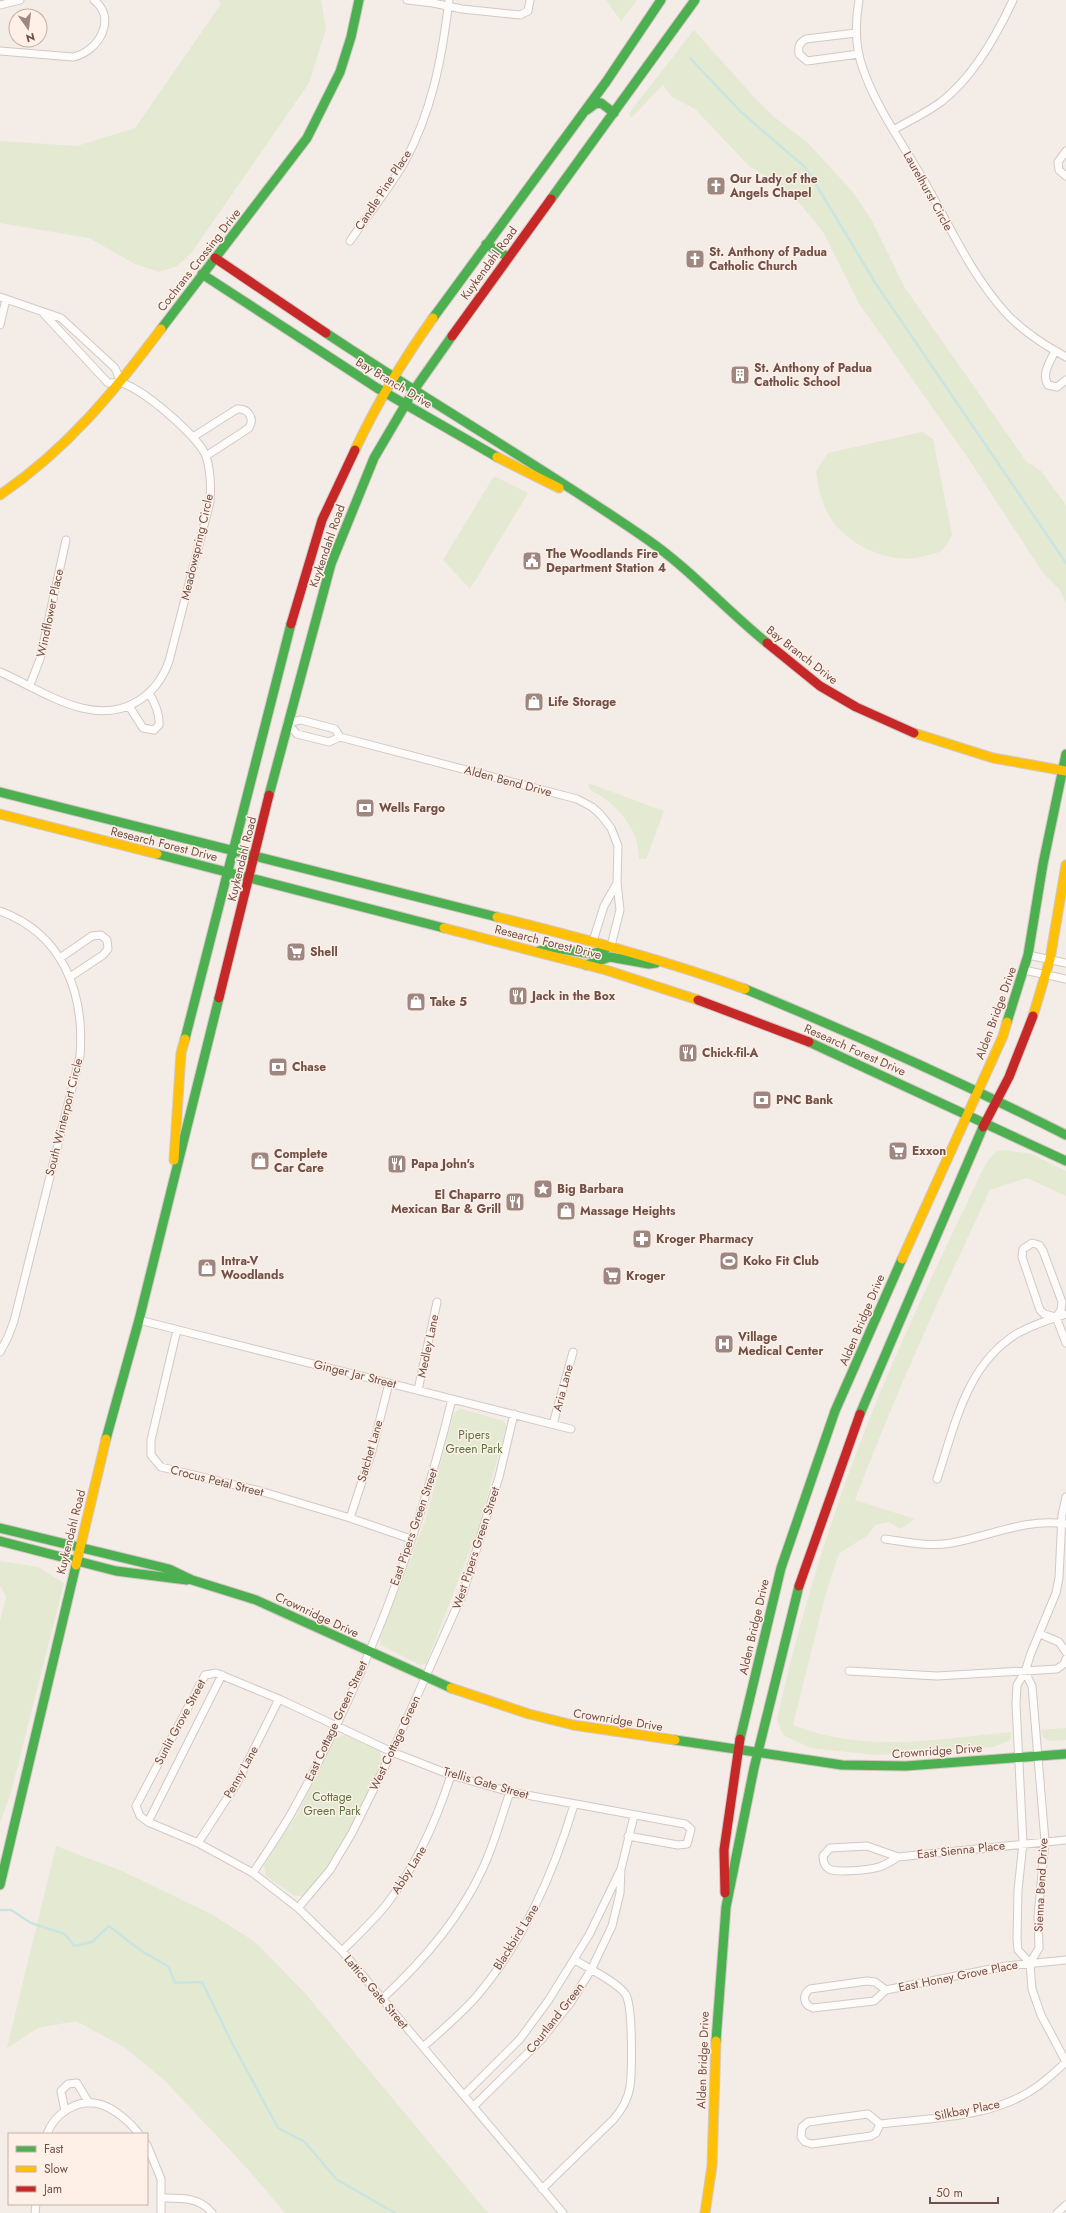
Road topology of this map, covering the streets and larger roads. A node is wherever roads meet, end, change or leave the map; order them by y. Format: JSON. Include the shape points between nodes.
{"nodes":[{"id":1,"x":20,"y":0,"type":"edge"},
{"id":2,"x":94,"y":0,"type":"edge"},
{"id":3,"x":359,"y":0,"type":"edge"},
{"id":4,"x":407,"y":0,"type":"edge"},
{"id":5,"x":530,"y":0,"type":"edge"},
{"id":6,"x":661,"y":0,"type":"edge"},
{"id":7,"x":694,"y":0,"type":"edge"},
{"id":8,"x":859,"y":0,"type":"edge"},
{"id":9,"x":1013,"y":0,"type":"edge"},
{"id":10,"x":448,"y":3,"type":"edge"},
{"id":11,"x":0,"y":5,"type":"edge"},
{"id":12,"x":856,"y":33,"type":"junction"},
{"id":13,"x":0,"y":51,"type":"edge"},
{"id":14,"x":859,"y":54,"type":"junction"},
{"id":15,"x":583,"y":113,"type":"junction"},
{"id":16,"x":614,"y":113,"type":"junction"},
{"id":17,"x":893,"y":130,"type":"junction"},
{"id":18,"x":1066,"y":151,"type":"edge"},
{"id":19,"x":1066,"y":176,"type":"edge"},
{"id":20,"x":350,"y":241,"type":"dead end"},
{"id":21,"x":486,"y":244,"type":"junction"},
{"id":22,"x":508,"y":256,"type":"junction"},
{"id":23,"x":215,"y":258,"type":"junction"},
{"id":24,"x":202,"y":274,"type":"junction"},
{"id":25,"x":3,"y":298,"type":"edge"},
{"id":26,"x":44,"y":314,"type":"junction"},
{"id":27,"x":0,"y":325,"type":"edge"},
{"id":28,"x":1055,"y":351,"type":"junction"},
{"id":29,"x":1066,"y":357,"type":"edge"},
{"id":30,"x":393,"y":378,"type":"junction"},
{"id":31,"x":1066,"y":380,"type":"edge"},
{"id":32,"x":120,"y":382,"type":"junction"},
{"id":33,"x":414,"y":390,"type":"junction"},
{"id":34,"x":385,"y":391,"type":"junction"},
{"id":35,"x":405,"y":404,"type":"junction"},
{"id":36,"x":193,"y":437,"type":"junction"},
{"id":37,"x":206,"y":456,"type":"junction"},
{"id":38,"x":0,"y":495,"type":"edge"},
{"id":39,"x":581,"y":498,"type":"junction"},
{"id":40,"x":66,"y":540,"type":"dead end"},
{"id":41,"x":0,"y":672,"type":"edge"},
{"id":42,"x":30,"y":685,"type":"junction"},
{"id":43,"x":149,"y":693,"type":"junction"},
{"id":44,"x":128,"y":707,"type":"junction"},
{"id":45,"x":287,"y":723,"type":"junction"},
{"id":46,"x":340,"y":737,"type":"junction"},
{"id":47,"x":1066,"y":754,"type":"edge"},
{"id":48,"x":1064,"y":771,"type":"edge"},
{"id":49,"x":0,"y":792,"type":"edge"},
{"id":50,"x":0,"y":814,"type":"edge"},
{"id":51,"x":232,"y":851,"type":"junction"},
{"id":52,"x":255,"y":856,"type":"junction"},
{"id":53,"x":1066,"y":865,"type":"edge"},
{"id":54,"x":227,"y":873,"type":"junction"},
{"id":55,"x":249,"y":878,"type":"junction"},
{"id":56,"x":617,"y":883,"type":"junction"},
{"id":57,"x":0,"y":911,"type":"edge"},
{"id":58,"x":593,"y":941,"type":"junction"},
{"id":59,"x":611,"y":946,"type":"junction"},
{"id":60,"x":535,"y":952,"type":"junction"},
{"id":61,"x":1028,"y":955,"type":"junction"},
{"id":62,"x":60,"y":958,"type":"junction"},
{"id":63,"x":1050,"y":959,"type":"junction"},
{"id":64,"x":664,"y":962,"type":"junction"},
{"id":65,"x":1066,"y":963,"type":"edge"},
{"id":66,"x":586,"y":965,"type":"junction"},
{"id":67,"x":1024,"y":970,"type":"junction"},
{"id":68,"x":1046,"y":975,"type":"junction"},
{"id":69,"x":70,"y":977,"type":"junction"},
{"id":70,"x":1066,"y":979,"type":"edge"},
{"id":71,"x":978,"y":1091,"type":"junction"},
{"id":72,"x":997,"y":1100,"type":"junction"},
{"id":73,"x":967,"y":1115,"type":"junction"},
{"id":74,"x":985,"y":1124,"type":"junction"},
{"id":75,"x":1066,"y":1135,"type":"edge"},
{"id":76,"x":1066,"y":1161,"type":"edge"},
{"id":77,"x":172,"y":1186,"type":"junction"},
{"id":78,"x":437,"y":1302,"type":"dead end"},
{"id":79,"x":1066,"y":1314,"type":"edge"},
{"id":80,"x":1056,"y":1317,"type":"junction"},
{"id":81,"x":139,"y":1320,"type":"junction"},
{"id":82,"x":177,"y":1330,"type":"junction"},
{"id":83,"x":1066,"y":1344,"type":"edge"},
{"id":84,"x":0,"y":1352,"type":"edge"},
{"id":85,"x":573,"y":1352,"type":"dead end"},
{"id":86,"x":389,"y":1383,"type":"junction"},
{"id":87,"x":418,"y":1390,"type":"junction"},
{"id":88,"x":452,"y":1399,"type":"junction"},
{"id":89,"x":514,"y":1414,"type":"junction"},
{"id":90,"x":553,"y":1424,"type":"junction"},
{"id":91,"x":570,"y":1429,"type":"dead end"},
{"id":92,"x":937,"y":1478,"type":"dead end"},
{"id":93,"x":1066,"y":1497,"type":"edge"},
{"id":94,"x":350,"y":1518,"type":"junction"},
{"id":95,"x":1064,"y":1524,"type":"edge"},
{"id":96,"x":0,"y":1528,"type":"edge"},
{"id":97,"x":411,"y":1539,"type":"junction"},
{"id":98,"x":885,"y":1539,"type":"dead end"},
{"id":99,"x":0,"y":1541,"type":"edge"},
{"id":100,"x":80,"y":1546,"type":"junction"},
{"id":101,"x":76,"y":1561,"type":"junction"},
{"id":102,"x":192,"y":1580,"type":"junction"},
{"id":103,"x":1040,"y":1634,"type":"junction"},
{"id":104,"x":368,"y":1651,"type":"junction"},
{"id":105,"x":1066,"y":1652,"type":"edge"},
{"id":106,"x":1066,"y":1659,"type":"edge"},
{"id":107,"x":849,"y":1671,"type":"dead end"},
{"id":108,"x":1025,"y":1672,"type":"junction"},
{"id":109,"x":222,"y":1675,"type":"junction"},
{"id":110,"x":426,"y":1678,"type":"junction"},
{"id":111,"x":279,"y":1699,"type":"junction"},
{"id":112,"x":335,"y":1726,"type":"junction"},
{"id":113,"x":738,"y":1751,"type":"junction"},
{"id":114,"x":392,"y":1752,"type":"junction"},
{"id":115,"x":758,"y":1754,"type":"junction"},
{"id":116,"x":1066,"y":1754,"type":"edge"},
{"id":117,"x":1038,"y":1756,"type":"junction"},
{"id":118,"x":1018,"y":1758,"type":"junction"},
{"id":119,"x":451,"y":1775,"type":"junction"},
{"id":120,"x":510,"y":1792,"type":"junction"},
{"id":121,"x":574,"y":1805,"type":"junction"},
{"id":122,"x":634,"y":1816,"type":"junction"},
{"id":123,"x":148,"y":1822,"type":"junction"},
{"id":124,"x":628,"y":1836,"type":"junction"},
{"id":125,"x":1066,"y":1840,"type":"edge"},
{"id":126,"x":1045,"y":1841,"type":"junction"},
{"id":127,"x":198,"y":1843,"type":"junction"},
{"id":128,"x":1023,"y":1843,"type":"junction"},
{"id":129,"x":898,"y":1857,"type":"junction"},
{"id":130,"x":621,"y":1869,"type":"junction"},
{"id":131,"x":253,"y":1873,"type":"junction"},
{"id":132,"x":1,"y":1882,"type":"edge"},
{"id":133,"x":726,"y":1907,"type":"junction"},
{"id":134,"x":298,"y":1908,"type":"junction"},
{"id":135,"x":342,"y":1951,"type":"junction"},
{"id":136,"x":575,"y":1960,"type":"junction"},
{"id":137,"x":1066,"y":1960,"type":"edge"},
{"id":138,"x":1030,"y":1963,"type":"junction"},
{"id":139,"x":591,"y":1970,"type":"junction"},
{"id":140,"x":886,"y":1990,"type":"junction"},
{"id":141,"x":382,"y":1999,"type":"junction"},
{"id":142,"x":423,"y":2047,"type":"junction"},
{"id":143,"x":1066,"y":2062,"type":"edge"},
{"id":144,"x":464,"y":2095,"type":"junction"},
{"id":145,"x":89,"y":2103,"type":"junction"},
{"id":146,"x":474,"y":2106,"type":"junction"},
{"id":147,"x":65,"y":2111,"type":"junction"},
{"id":148,"x":880,"y":2124,"type":"junction"},
{"id":149,"x":48,"y":2133,"type":"edge"},
{"id":150,"x":138,"y":2133,"type":"edge"},
{"id":151,"x":148,"y":2147,"type":"edge"},
{"id":152,"x":542,"y":2189,"type":"junction"},
{"id":153,"x":162,"y":2198,"type":"junction"},
{"id":154,"x":1066,"y":2205,"type":"edge"},
{"id":155,"x":161,"y":2213,"type":"edge"},
{"id":156,"x":212,"y":2213,"type":"edge"},
{"id":157,"x":563,"y":2213,"type":"edge"},
{"id":158,"x":705,"y":2213,"type":"edge"},
{"id":159,"x":1057,"y":2213,"type":"edge"}],
"edges":[{"from":1,"to":11,"type":"street"},
{"from":2,"to":13,"type":"street","via":[[105,15],[105,29],[96,44],[82,55],[73,57]]},
{"from":3,"to":23,"type":"street","name":"Cochrans Crossing Drive","via":[[346,58],[319,118],[307,138]]},
{"from":4,"to":10,"type":"street"},
{"from":5,"to":10,"type":"street","via":[[528,11],[520,15]]},
{"from":6,"to":15,"type":"street","name":"Kuykendahl Road"},
{"from":7,"to":16,"type":"street","name":"Kuykendahl Road"},
{"from":8,"to":12,"type":"street","name":"Laurelhurst Circle"},
{"from":9,"to":17,"type":"street","via":[[995,34],[965,79],[941,102]]},
{"from":10,"to":20,"type":"street","name":"Candle Pine Place","via":[[435,87],[416,139],[388,188]]},
{"from":12,"to":14,"type":"street","name":"Laurelhurst Circle"},
{"from":12,"to":14,"type":"street","via":[[806,39],[798,47],[799,54],[807,61]]},
{"from":14,"to":17,"type":"street","name":"Laurelhurst Circle","via":[[867,80]]},
{"from":15,"to":16,"type":"street","via":[[594,104],[601,103]]},
{"from":15,"to":21,"type":"street","name":"Kuykendahl Road"},
{"from":16,"to":22,"type":"street","name":"Kuykendahl Road"},
{"from":17,"to":28,"type":"street","name":"Laurelhurst Circle","via":[[963,254],[998,304],[1017,324]]},
{"from":18,"to":19,"type":"street","via":[[1058,162],[1060,170]]},
{"from":21,"to":22,"type":"street"},
{"from":21,"to":30,"type":"street","name":"Kuykendahl Road","via":[[414,344]]},
{"from":22,"to":33,"type":"street","name":"Kuykendahl Road"},
{"from":23,"to":24,"type":"street","name":"Cochrans Crossing Drive"},
{"from":23,"to":30,"type":"street","name":"Bay Branch Drive"},
{"from":24,"to":32,"type":"street","name":"Cochrans Crossing Drive"},
{"from":24,"to":34,"type":"street","name":"Bay Branch Drive","via":[[324,356]]},
{"from":25,"to":26,"type":"street"},
{"from":25,"to":27,"type":"street"},
{"from":26,"to":32,"type":"street","name":"Meadowspring Circle","via":[[108,383]]},
{"from":26,"to":32,"type":"street","via":[[61,318],[70,325],[116,368]]},
{"from":28,"to":29,"type":"street","name":"Laurelhurst Circle"},
{"from":28,"to":31,"type":"street","via":[[1045,380],[1048,385],[1057,387]]},
{"from":30,"to":33,"type":"street","name":"Bay Branch Drive"},
{"from":30,"to":34,"type":"street","name":"Kuykendahl Road"},
{"from":32,"to":36,"type":"street","name":"Meadowspring Circle","via":[[134,389],[172,417]]},
{"from":32,"to":38,"type":"street","name":"Cochrans Crossing Drive","via":[[75,433]]},
{"from":33,"to":35,"type":"street","name":"Kuykendahl Road"},
{"from":33,"to":39,"type":"street","name":"Bay Branch Drive"},
{"from":34,"to":35,"type":"street","name":"Bay Branch Drive"},
{"from":34,"to":51,"type":"street","name":"Kuykendahl Road","via":[[322,520],[299,592]]},
{"from":35,"to":39,"type":"street","name":"Bay Branch Drive","via":[[513,466]]},
{"from":35,"to":45,"type":"street","name":"Kuykendahl Road","via":[[374,458],[337,549]]},
{"from":36,"to":37,"type":"street","name":"Meadowspring Circle"},
{"from":36,"to":37,"type":"street","via":[[237,410],[244,410],[250,414],[249,428]]},
{"from":37,"to":43,"type":"street","name":"Meadowspring Circle","via":[[211,491],[207,515],[169,661],[165,672]]},
{"from":39,"to":48,"type":"street","name":"Bay Branch Drive","via":[[649,541],[691,574],[790,664],[820,686],[856,707],[893,725],[953,747],[993,758]]},
{"from":40,"to":42,"type":"street","name":"Windflower Place","via":[[40,659]]},
{"from":41,"to":42,"type":"street"},
{"from":42,"to":44,"type":"street","via":[[64,702],[88,710],[107,711]]},
{"from":43,"to":44,"type":"street","name":"Meadowspring Circle"},
{"from":43,"to":44,"type":"street","via":[[154,700],[159,718],[159,725],[154,730],[143,728]]},
{"from":45,"to":46,"type":"street","name":"Alden Bend Drive","via":[[301,720],[335,729]]},
{"from":45,"to":46,"type":"street","name":"Alden Bend Drive","via":[[297,734],[329,742]]},
{"from":45,"to":52,"type":"street","name":"Kuykendahl Road"},
{"from":46,"to":56,"type":"street","name":"Alden Bend Drive","via":[[577,799],[592,807],[611,828],[618,846]]},
{"from":47,"to":48,"type":"street","name":"Alden Bridge Drive"},
{"from":48,"to":61,"type":"street","name":"Alden Bridge Drive"},
{"from":49,"to":51,"type":"street","name":"Research Forest Drive"},
{"from":50,"to":54,"type":"street","name":"Research Forest Drive"},
{"from":51,"to":52,"type":"street","name":"Research Forest Drive"},
{"from":51,"to":54,"type":"street","name":"Kuykendahl Road"},
{"from":52,"to":55,"type":"street","name":"Kuykendahl Road"},
{"from":52,"to":58,"type":"street","name":"Research Forest Drive"},
{"from":53,"to":63,"type":"street","name":"Alden Bridge Drive"},
{"from":54,"to":55,"type":"street","name":"Research Forest Drive"},
{"from":54,"to":77,"type":"street","name":"Kuykendahl Road","via":[[181,1053]]},
{"from":55,"to":60,"type":"street","name":"Research Forest Drive"},
{"from":55,"to":77,"type":"street","name":"Kuykendahl Road"},
{"from":56,"to":58,"type":"street","name":"Alden Bend Drive","via":[[604,906]]},
{"from":56,"to":59,"type":"street","name":"Alden Bend Drive","via":[[620,910]]},
{"from":57,"to":62,"type":"street","name":"South Winterport Circle","via":[[15,917],[38,933]]},
{"from":58,"to":59,"type":"street","name":"Research Forest Drive"},
{"from":59,"to":60,"type":"street","via":[[593,954],[553,948]]},
{"from":59,"to":64,"type":"street","name":"Research Forest Drive"},
{"from":60,"to":66,"type":"street","name":"Research Forest Drive"},
{"from":61,"to":63,"type":"street"},
{"from":61,"to":67,"type":"street","name":"Alden Bridge Drive"},
{"from":62,"to":69,"type":"street","name":"South Winterport Circle"},
{"from":62,"to":69,"type":"street","via":[[92,936],[101,935],[107,940],[108,949],[103,955]]},
{"from":63,"to":65,"type":"street"},
{"from":63,"to":68,"type":"street","name":"Alden Bridge Drive"},
{"from":64,"to":66,"type":"street","via":[[649,964],[610,956]]},
{"from":64,"to":71,"type":"street","name":"Research Forest Drive","via":[[745,989]]},
{"from":66,"to":73,"type":"street","name":"Research Forest Drive","via":[[672,990],[737,1013],[807,1041]]},
{"from":67,"to":68,"type":"street"},
{"from":67,"to":71,"type":"street","name":"Alden Bridge Drive","via":[[1003,1036]]},
{"from":68,"to":70,"type":"street"},
{"from":68,"to":72,"type":"street","name":"Alden Bridge Drive","via":[[1036,1010]]},
{"from":69,"to":84,"type":"street","name":"South Winterport Circle","via":[[81,1018],[80,1056],[14,1321]]},
{"from":71,"to":72,"type":"street","name":"Research Forest Drive"},
{"from":71,"to":73,"type":"street","name":"Alden Bridge Drive"},
{"from":72,"to":74,"type":"street","name":"Alden Bridge Drive"},
{"from":72,"to":75,"type":"street","name":"Research Forest Drive"},
{"from":73,"to":74,"type":"street","name":"Research Forest Drive"},
{"from":73,"to":113,"type":"street","name":"Alden Bridge Drive","via":[[884,1298],[833,1419],[778,1576]]},
{"from":74,"to":76,"type":"street","name":"Research Forest Drive"},
{"from":74,"to":115,"type":"street","name":"Alden Bridge Drive","via":[[861,1410],[832,1486],[798,1589]]},
{"from":77,"to":81,"type":"street","name":"Kuykendahl Road"},
{"from":78,"to":87,"type":"street","name":"Medley Lane"},
{"from":79,"to":80,"type":"street"},
{"from":80,"to":80,"type":"street","via":[[1061,1310],[1062,1302],[1043,1251],[1039,1245],[1028,1244],[1023,1250],[1022,1257],[1040,1310],[1044,1314]]},
{"from":80,"to":83,"type":"street"},
{"from":80,"to":92,"type":"street","via":[[1034,1325],[1001,1345],[976,1374],[967,1390]]},
{"from":81,"to":82,"type":"street","name":"Ginger Jar Street"},
{"from":81,"to":100,"type":"street","name":"Kuykendahl Road"},
{"from":82,"to":86,"type":"street","name":"Ginger Jar Street"},
{"from":82,"to":94,"type":"street","name":"Crocus Petal Street","via":[[151,1440],[151,1455],[161,1468],[260,1491]]},
{"from":85,"to":90,"type":"street","name":"Aria Lane"},
{"from":86,"to":87,"type":"street","name":"Ginger Jar Street"},
{"from":86,"to":94,"type":"street","name":"Satchet Lane","via":[[372,1451]]},
{"from":87,"to":88,"type":"street","name":"Ginger Jar Street"},
{"from":88,"to":89,"type":"street","name":"Ginger Jar Street"},
{"from":88,"to":97,"type":"street","name":"East Pipers Green Street","via":[[423,1509]]},
{"from":89,"to":90,"type":"street","name":"Ginger Jar Street"},
{"from":89,"to":110,"type":"street","name":"West Pipers Green Street","via":[[499,1477],[463,1593]]},
{"from":90,"to":91,"type":"street","name":"Ginger Jar Street"},
{"from":93,"to":95,"type":"street","name":"Sienna Bend Drive"},
{"from":94,"to":97,"type":"street","name":"Crocus Petal Street"},
{"from":95,"to":98,"type":"street","via":[[1038,1522],[1019,1525],[952,1543],[919,1544]]},
{"from":95,"to":103,"type":"street","name":"Sienna Bend Drive","via":[[1059,1578],[1051,1608]]},
{"from":96,"to":100,"type":"street","name":"Crownridge Drive"},
{"from":97,"to":104,"type":"street","name":"East Pipers Green Street"},
{"from":99,"to":101,"type":"street","name":"Crownridge Drive"},
{"from":100,"to":101,"type":"street","name":"Kuykendahl Road"},
{"from":100,"to":102,"type":"street","name":"Crownridge Drive","via":[[169,1569]]},
{"from":101,"to":102,"type":"street","name":"Crownridge Drive","via":[[166,1580]]},
{"from":101,"to":132,"type":"street","name":"Kuykendahl Road"},
{"from":102,"to":104,"type":"street","name":"Crownridge Drive","via":[[256,1600]]},
{"from":103,"to":105,"type":"street","via":[[1059,1642]]},
{"from":103,"to":108,"type":"street","name":"Sienna Bend Drive"},
{"from":104,"to":110,"type":"street","name":"Crownridge Drive"},
{"from":104,"to":112,"type":"street","name":"East Cottage Green Street"},
{"from":106,"to":108,"type":"street","via":[[1057,1669]]},
{"from":107,"to":108,"type":"street","via":[[937,1676]]},
{"from":108,"to":117,"type":"street","name":"Sienna Bend Drive","via":[[1032,1686]]},
{"from":108,"to":118,"type":"street","name":"Sienna Bend Drive","via":[[1017,1685]]},
{"from":109,"to":111,"type":"street","name":"Trellis Gate Street"},
{"from":109,"to":123,"type":"street","name":"Sunlit Grove Street"},
{"from":109,"to":123,"type":"street","name":"Sunlit Grove Street","via":[[205,1675],[136,1806],[140,1816]]},
{"from":110,"to":113,"type":"street","name":"Crownridge Drive","via":[[504,1706],[573,1725]]},
{"from":110,"to":114,"type":"street","name":"West Cottage Green"},
{"from":111,"to":112,"type":"street","name":"Trellis Gate Street"},
{"from":111,"to":127,"type":"street","name":"Penny Lane","via":[[237,1783]]},
{"from":112,"to":114,"type":"street","name":"Trellis Gate Street"},
{"from":112,"to":131,"type":"street","name":"East Cottage Green Street","via":[[292,1813]]},
{"from":113,"to":115,"type":"street","name":"Crownridge Drive"},
{"from":113,"to":133,"type":"street","name":"Alden Bridge Drive","via":[[724,1850]]},
{"from":114,"to":119,"type":"street","name":"Trellis Gate Street"},
{"from":114,"to":134,"type":"street","name":"West Cottage Green","via":[[341,1852],[316,1888]]},
{"from":115,"to":118,"type":"street","name":"Crownridge Drive","via":[[818,1763],[864,1766],[906,1766]]},
{"from":115,"to":133,"type":"street","name":"Alden Bridge Drive"},
{"from":116,"to":117,"type":"street","name":"Crownridge Drive"},
{"from":117,"to":118,"type":"street","name":"Crownridge Drive"},
{"from":117,"to":126,"type":"street","name":"Sienna Bend Drive"},
{"from":118,"to":128,"type":"street","name":"Sienna Bend Drive"},
{"from":119,"to":120,"type":"street","name":"Trellis Gate Street"},
{"from":119,"to":135,"type":"street","name":"Abby Lane","via":[[426,1843],[407,1875],[386,1906]]},
{"from":120,"to":121,"type":"street","name":"Trellis Gate Street"},
{"from":120,"to":141,"type":"street","via":[[491,1848],[473,1888],[439,1940],[415,1968]]},
{"from":121,"to":122,"type":"street","name":"Trellis Gate Street"},
{"from":121,"to":142,"type":"street","name":"Blackbird Lane","via":[[553,1869],[518,1938],[476,1997]]},
{"from":122,"to":124,"type":"street","name":"Courtland Green"},
{"from":122,"to":124,"type":"street","name":"Trellis Gate Street","via":[[685,1824],[691,1829],[690,1836],[687,1844],[678,1845]]},
{"from":123,"to":127,"type":"street","name":"Lattice Gate Street"},
{"from":124,"to":130,"type":"street","name":"Courtland Green"},
{"from":125,"to":126,"type":"street","name":"East Sienna Place"},
{"from":126,"to":128,"type":"street","name":"East Sienna Place"},
{"from":126,"to":138,"type":"street","name":"Sienna Bend Drive","via":[[1038,1916],[1039,1948]]},
{"from":127,"to":131,"type":"street","name":"Lattice Gate Street"},
{"from":128,"to":129,"type":"street","name":"East Sienna Place"},
{"from":128,"to":138,"type":"street","name":"Sienna Bend Drive","via":[[1018,1890],[1017,1939],[1018,1950]]},
{"from":129,"to":129,"type":"street","name":"East Sienna Place","via":[[867,1846],[833,1847],[825,1853],[823,1859],[825,1866],[830,1870],[842,1870],[879,1867]]},
{"from":130,"to":136,"type":"street","name":"Courtland Green"},
{"from":130,"to":139,"type":"street","name":"Courtland Green","via":[[620,1893],[612,1926]]},
{"from":131,"to":134,"type":"street","name":"Lattice Gate Street"},
{"from":133,"to":158,"type":"street","name":"Alden Bridge Drive","via":[[717,2008],[712,2166]]},
{"from":134,"to":135,"type":"street","name":"Lattice Gate Street"},
{"from":135,"to":141,"type":"street","name":"Lattice Gate Street"},
{"from":136,"to":139,"type":"street"},
{"from":136,"to":144,"type":"street","name":"Courtland Green","via":[[520,2039]]},
{"from":137,"to":138,"type":"street","name":"East Honey Grove Place"},
{"from":138,"to":140,"type":"street","name":"East Honey Grove Place","via":[[976,1971]]},
{"from":138,"to":143,"type":"street","name":"Sienna Bend Drive","via":[[1036,2002],[1047,2029]]},
{"from":139,"to":146,"type":"street","name":"Courtland Green","via":[[571,2002],[540,2040]]},
{"from":139,"to":152,"type":"street","via":[[626,1995],[630,2017],[630,2088],[621,2112]]},
{"from":140,"to":140,"type":"street","name":"East Honey Grove Place","via":[[875,1982],[859,1982],[810,1989],[804,2000],[807,2006],[813,2008],[874,2001]]},
{"from":141,"to":142,"type":"street","name":"Lattice Gate Street"},
{"from":142,"to":144,"type":"street","name":"Lattice Gate Street"},
{"from":143,"to":148,"type":"street","name":"Silkbay Place","via":[[1038,2087],[1009,2102],[968,2113]]},
{"from":144,"to":146,"type":"street","name":"Lattice Gate Street"},
{"from":145,"to":147,"type":"street"},
{"from":145,"to":147,"type":"street","via":[[77,2083],[68,2084],[61,2091]]},
{"from":145,"to":150,"type":"street","via":[[108,2108]]},
{"from":146,"to":152,"type":"street","name":"Lattice Gate Street"},
{"from":147,"to":149,"type":"street","via":[[60,2113]]},
{"from":148,"to":148,"type":"street","via":[[868,2114],[808,2122],[802,2127],[800,2134],[803,2140],[812,2144],[871,2136],[876,2133]]},
{"from":151,"to":153,"type":"street","via":[[158,2169]]},
{"from":152,"to":157,"type":"street","name":"Lattice Gate Street"},
{"from":153,"to":155,"type":"street"},
{"from":153,"to":156,"type":"street","via":[[194,2200]]},
{"from":154,"to":159,"type":"street"}]}
